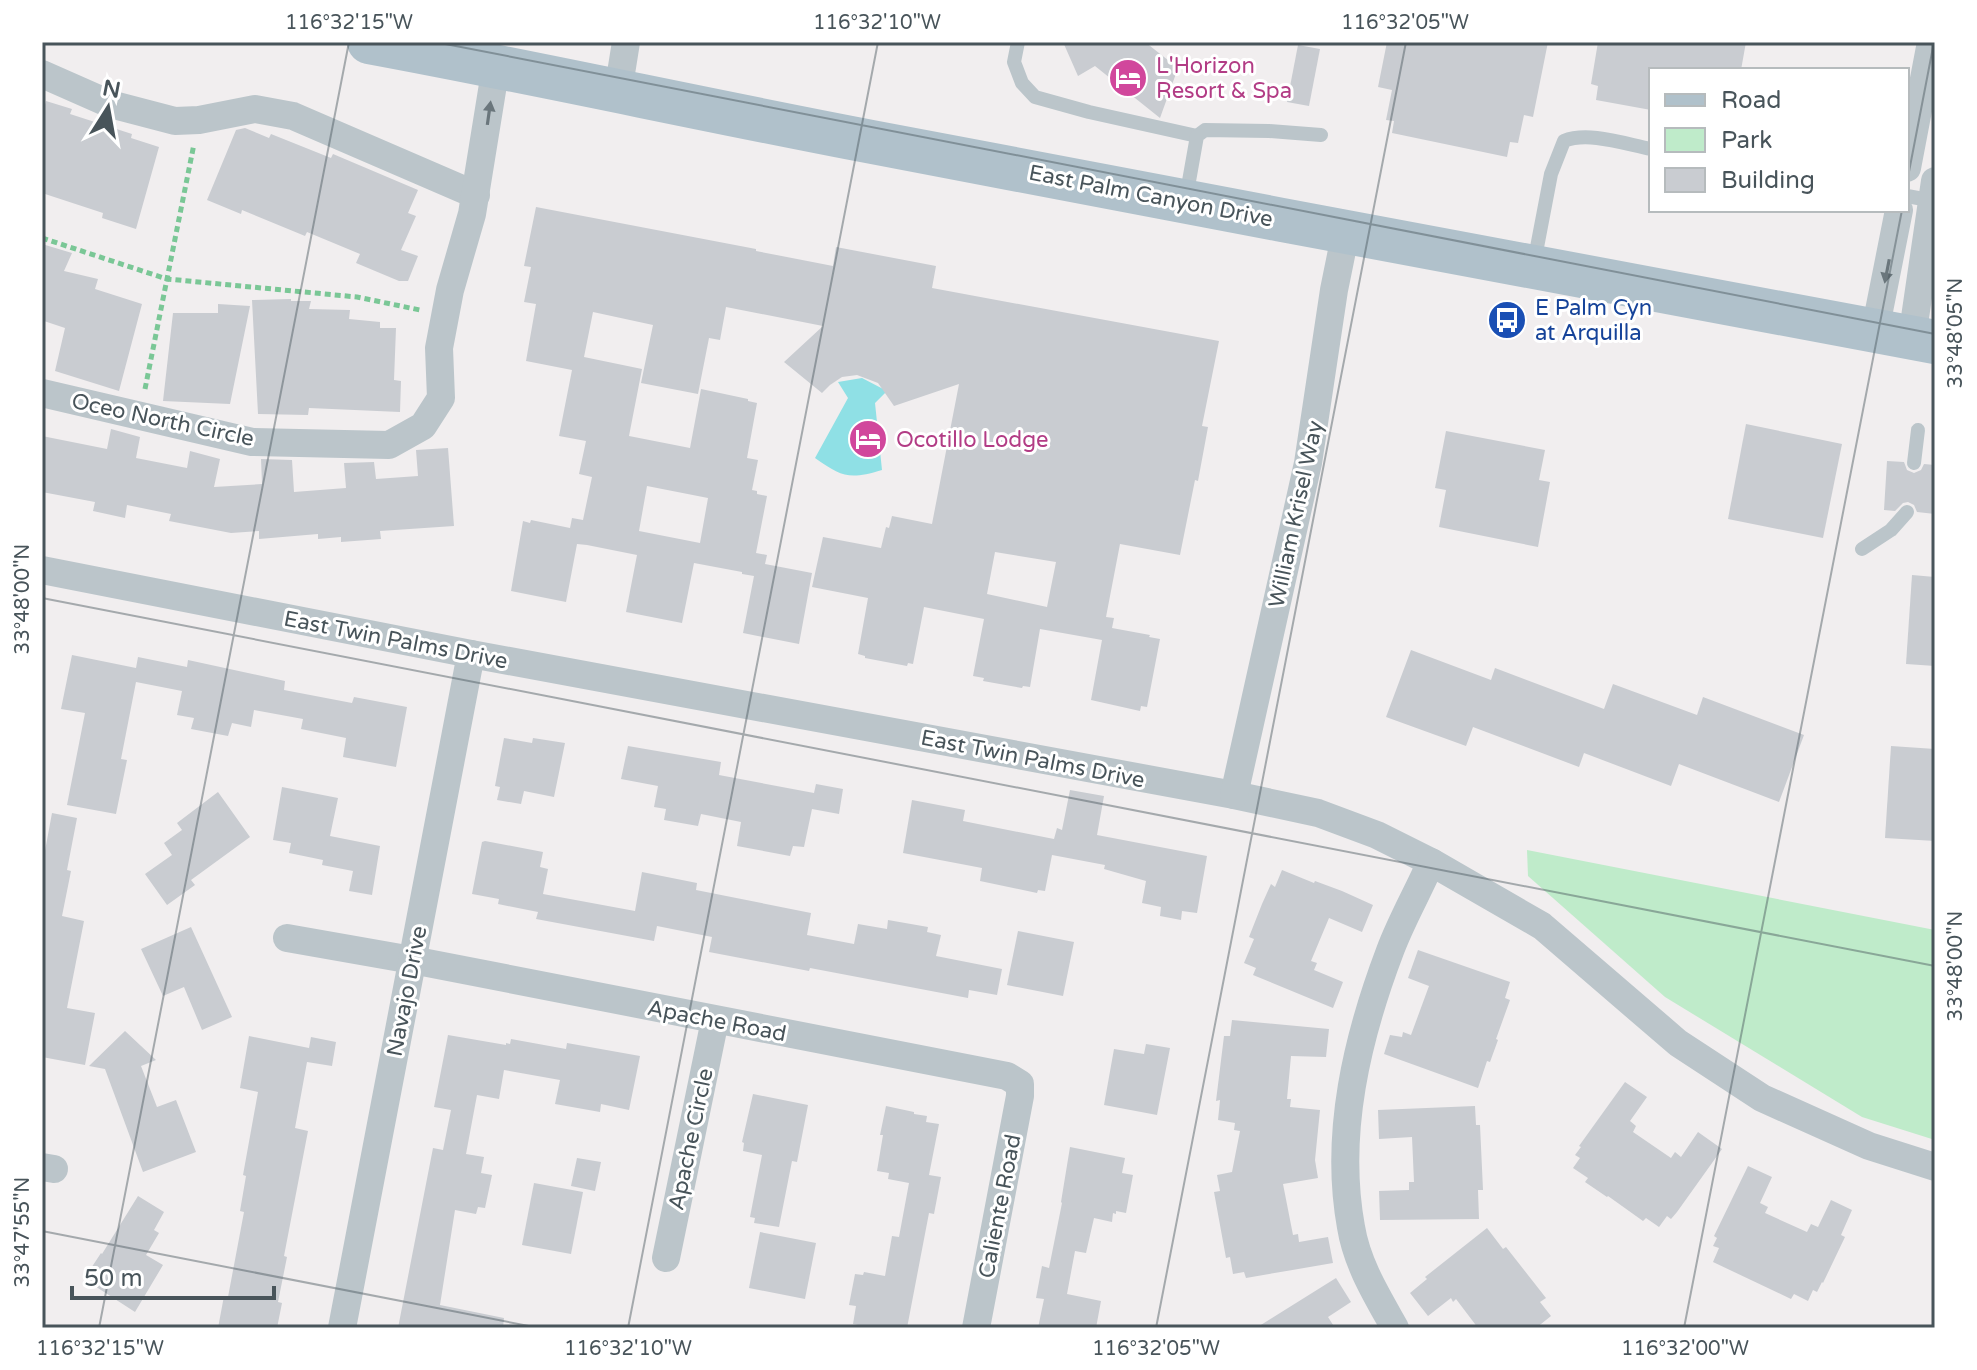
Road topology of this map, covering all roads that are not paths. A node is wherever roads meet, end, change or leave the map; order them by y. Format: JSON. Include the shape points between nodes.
{"nodes":[{"id":1,"x":369,"y":42,"type":"edge"},
{"id":2,"x":626,"y":42,"type":"edge"},
{"id":3,"x":1018,"y":42,"type":"edge"},
{"id":4,"x":1931,"y":42,"type":"edge"},
{"id":5,"x":496,"y":66,"type":"junction"},
{"id":6,"x":42,"y":74,"type":"edge"},
{"id":7,"x":618,"y":92,"type":"junction"},
{"id":8,"x":1321,"y":135,"type":"dead end"},
{"id":9,"x":1197,"y":136,"type":"junction"},
{"id":10,"x":1649,"y":149,"type":"edge"},
{"id":11,"x":1909,"y":158,"type":"edge"},
{"id":12,"x":476,"y":195,"type":"junction"},
{"id":13,"x":1927,"y":195,"type":"edge"},
{"id":14,"x":1185,"y":202,"type":"junction"},
{"id":15,"x":1899,"y":212,"type":"edge"},
{"id":16,"x":1346,"y":231,"type":"junction"},
{"id":17,"x":1533,"y":267,"type":"junction"},
{"id":18,"x":1907,"y":337,"type":"edge"},
{"id":19,"x":42,"y":393,"type":"edge"},
{"id":20,"x":1918,"y":430,"type":"dead end"},
{"id":21,"x":1914,"y":463,"type":"dead end"},
{"id":22,"x":1907,"y":512,"type":"dead end"},
{"id":23,"x":1862,"y":549,"type":"dead end"},
{"id":24,"x":42,"y":570,"type":"edge"},
{"id":25,"x":471,"y":654,"type":"junction"},
{"id":26,"x":1234,"y":795,"type":"junction"},
{"id":27,"x":1431,"y":862,"type":"junction"},
{"id":28,"x":287,"y":938,"type":"dead end"},
{"id":29,"x":412,"y":960,"type":"junction"},
{"id":30,"x":715,"y":1020,"type":"junction"},
{"id":31,"x":1020,"y":1084,"type":"joint"},
{"id":32,"x":1935,"y":1167,"type":"edge"},
{"id":33,"x":666,"y":1258,"type":"dead end"},
{"id":34,"x":342,"y":1328,"type":"edge"},
{"id":35,"x":976,"y":1328,"type":"edge"},
{"id":36,"x":1395,"y":1328,"type":"edge"}],
"edges":[{"from":1,"to":5,"type":"main road","name":"East Palm Canyon Drive"},
{"from":2,"to":7,"type":"street"},
{"from":3,"to":9,"type":"lane","via":[[1014,62],[1035,97]]},
{"from":4,"to":11,"type":"street"},
{"from":5,"to":7,"type":"main road","name":"East Palm Canyon Drive"},
{"from":12,"to":5,"type":"street","name":"Oceo North Circle","one_way":true},
{"from":6,"to":12,"type":"street","via":[[110,104],[175,121],[255,109],[293,116]]},
{"from":7,"to":14,"type":"main road","name":"East Palm Canyon Drive"},
{"from":8,"to":9,"type":"lane","via":[[1205,130]]},
{"from":9,"to":14,"type":"lane"},
{"from":10,"to":17,"type":"lane","via":[[1588,137],[1564,141],[1551,174]]},
{"from":12,"to":19,"type":"street","name":"Oceo North Circle","via":[[439,348],[441,398],[423,426],[389,445],[252,442]]},
{"from":13,"to":18,"type":"street"},
{"from":14,"to":16,"type":"main road","name":"East Palm Canyon Drive"},
{"from":15,"to":18,"type":"street","one_way":true},
{"from":16,"to":17,"type":"main road","name":"East Palm Canyon Drive"},
{"from":16,"to":26,"type":"street","name":"William Krisel Way","via":[[1308,463]]},
{"from":17,"to":18,"type":"main road","name":"East Palm Canyon Drive"},
{"from":20,"to":21,"type":"lane"},
{"from":22,"to":23,"type":"lane"},
{"from":24,"to":25,"type":"street","name":"East Twin Palms Drive"},
{"from":25,"to":26,"type":"street","name":"East Twin Palms Drive"},
{"from":25,"to":29,"type":"street","name":"Navajo Drive"},
{"from":26,"to":27,"type":"street","name":"East Twin Palms Drive","via":[[1318,813]]},
{"from":27,"to":32,"type":"street","name":"East Twin Palms Drive","via":[[1542,926],[1678,1043],[1762,1098],[1869,1146]]},
{"from":27,"to":36,"type":"street","via":[[1391,949],[1364,1026],[1344,1162],[1351,1229],[1368,1280]]},
{"from":28,"to":29,"type":"street","name":"Apache Road"},
{"from":29,"to":30,"type":"street","name":"Apache Road"},
{"from":29,"to":34,"type":"street","name":"Navajo Drive"},
{"from":30,"to":31,"type":"street","name":"Apache Road","via":[[1007,1076]]},
{"from":30,"to":33,"type":"street","name":"Apache Circle"},
{"from":31,"to":35,"type":"street","name":"Caliente Road"}]}
